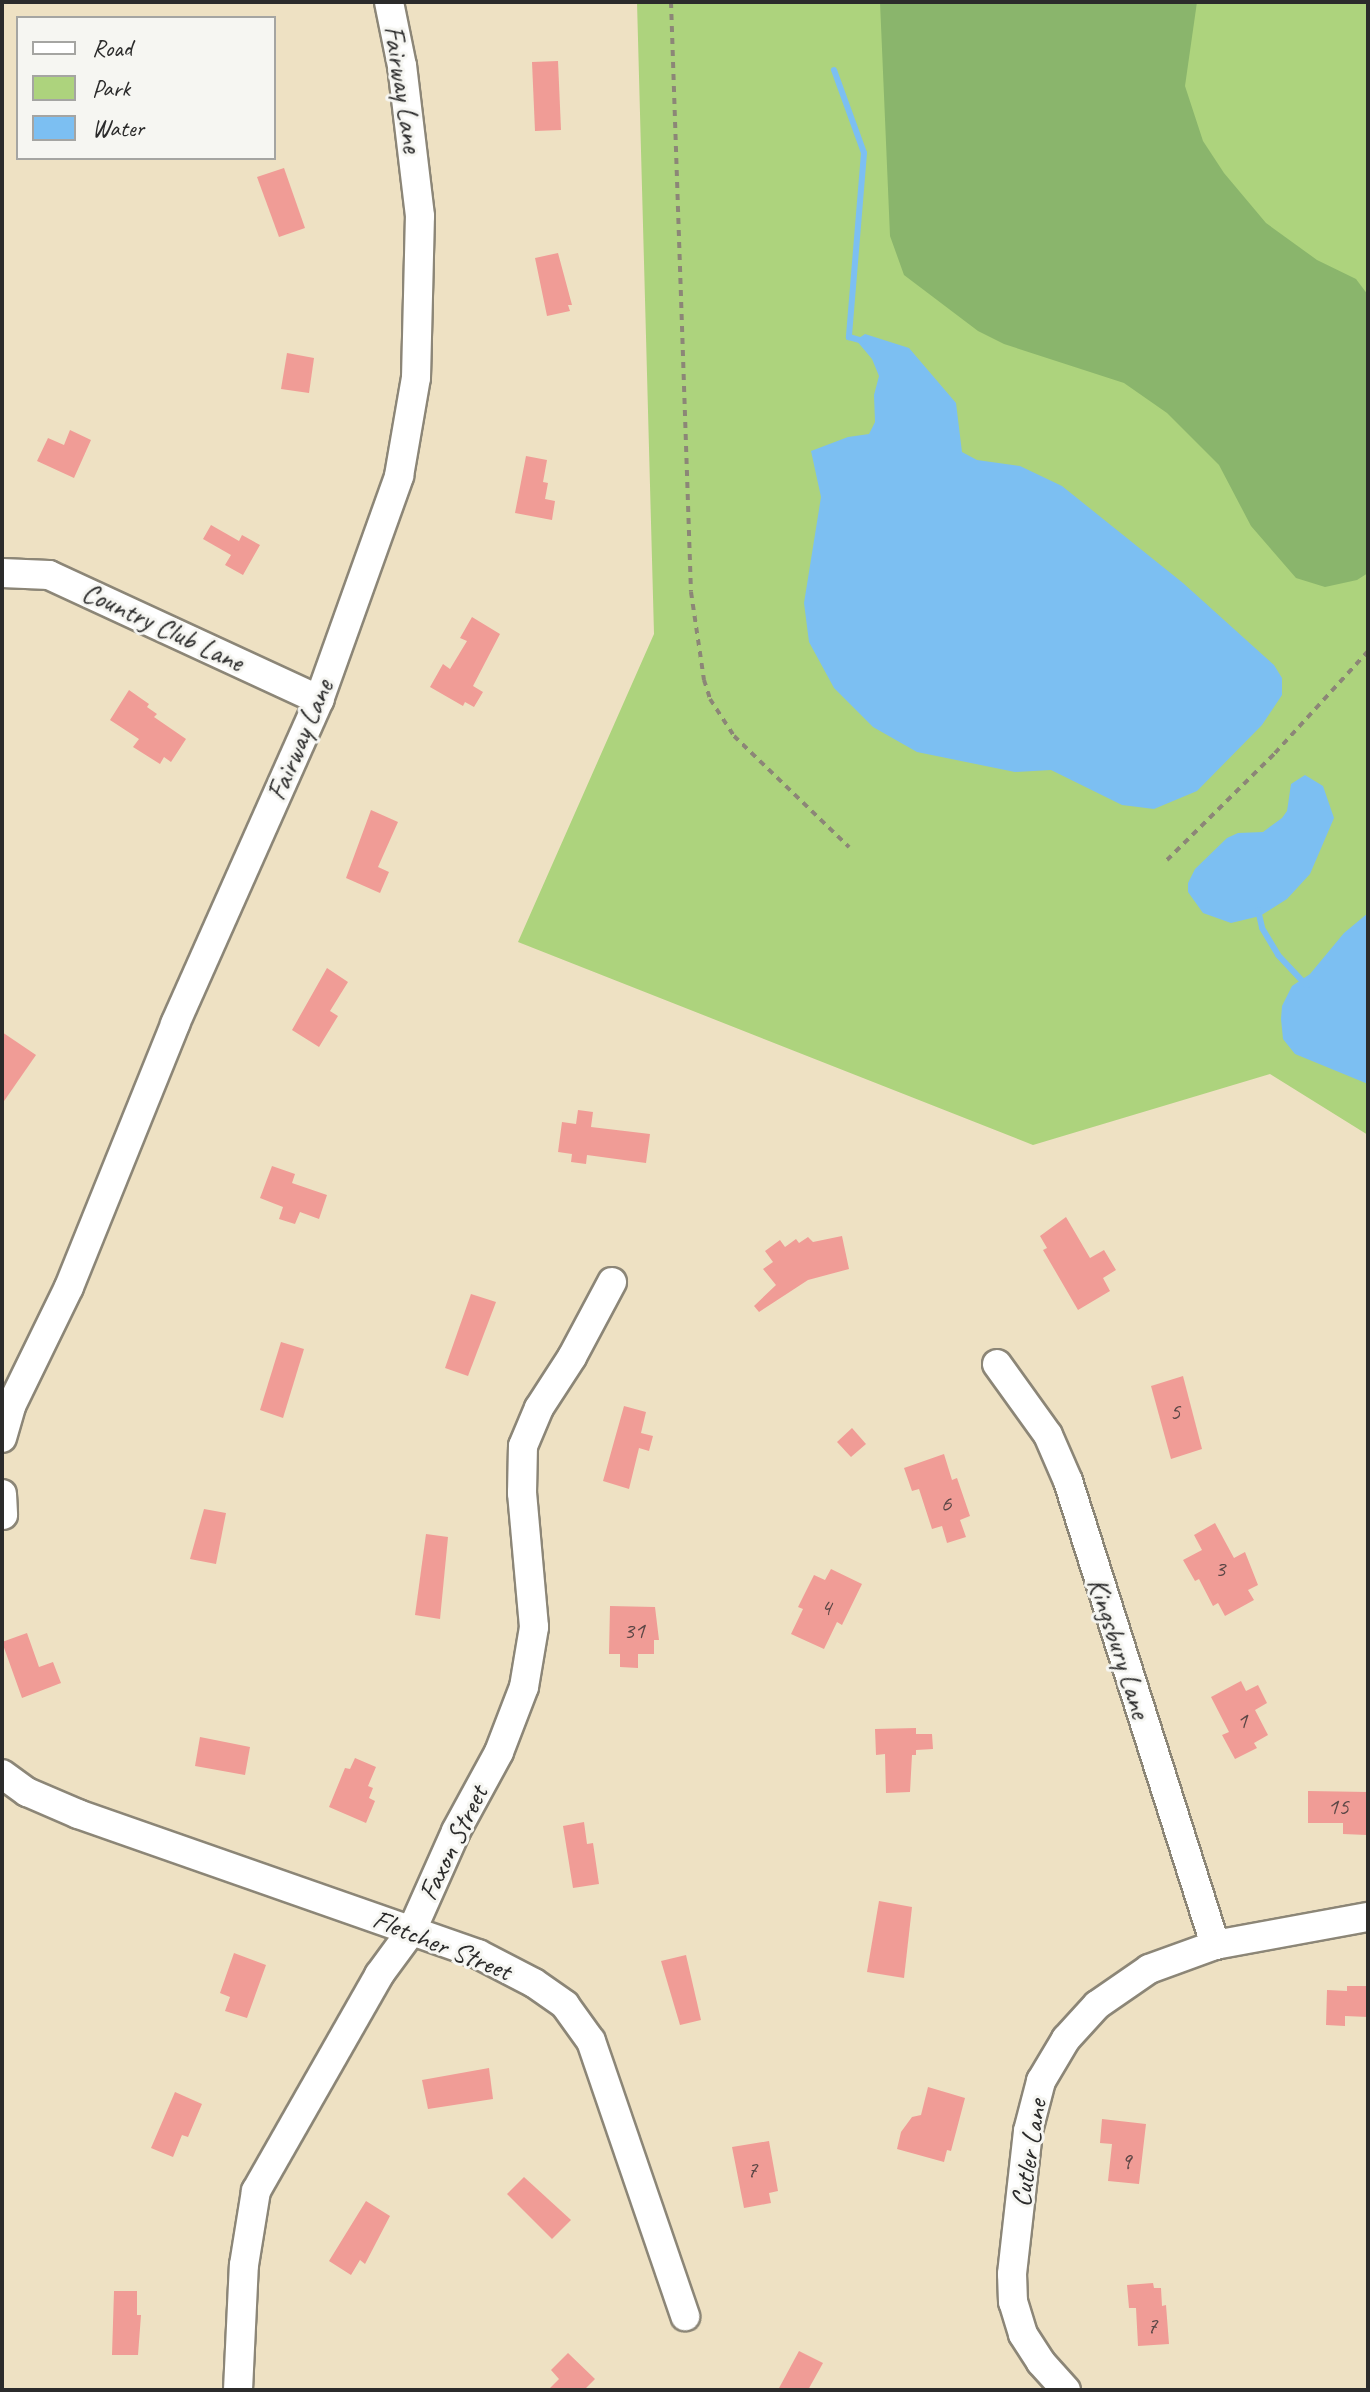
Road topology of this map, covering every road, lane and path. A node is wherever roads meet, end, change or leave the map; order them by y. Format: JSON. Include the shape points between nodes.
{"nodes":[{"id":1,"x":389,"y":2,"type":"edge"},
{"id":2,"x":671,"y":2,"type":"edge"},
{"id":3,"x":2,"y":573,"type":"edge"},
{"id":4,"x":1368,"y":651,"type":"edge"},
{"id":5,"x":319,"y":700,"type":"junction"},
{"id":6,"x":849,"y":847,"type":"dead end"},
{"id":7,"x":1167,"y":860,"type":"dead end"},
{"id":8,"x":612,"y":1282,"type":"dead end"},
{"id":9,"x":997,"y":1364,"type":"dead end"},
{"id":10,"x":2,"y":1438,"type":"edge"},
{"id":11,"x":2,"y":1494,"type":"edge"},
{"id":12,"x":3,"y":1515,"type":"edge"},
{"id":13,"x":2,"y":1774,"type":"edge"},
{"id":14,"x":1368,"y":1917,"type":"edge"},
{"id":15,"x":412,"y":1930,"type":"junction"},
{"id":16,"x":1215,"y":1945,"type":"junction"},
{"id":17,"x":685,"y":2316,"type":"dead end"},
{"id":18,"x":238,"y":2390,"type":"edge"},
{"id":19,"x":1066,"y":2390,"type":"edge"}],
"edges":[{"from":1,"to":5,"type":"street","name":"Fairway Lane","via":[[420,216],[416,378],[399,476]]},
{"from":2,"to":6,"type":"path","via":[[691,592],[704,680],[734,736]]},
{"from":3,"to":5,"type":"street","name":"Country Club Lane","via":[[49,575]]},
{"from":4,"to":7,"type":"path"},
{"from":5,"to":10,"type":"street","name":"Fairway Lane","via":[[175,1024],[69,1287],[11,1406]]},
{"from":8,"to":15,"type":"street","name":"Faxon Street","via":[[539,1408],[523,1446],[534,1627],[524,1687],[499,1752]]},
{"from":9,"to":16,"type":"street","name":"Kingsbury Lane","via":[[1048,1435],[1068,1481]]},
{"from":11,"to":12,"type":"street"},
{"from":13,"to":15,"type":"street","name":"Fletcher Street","via":[[27,1792],[78,1814]]},
{"from":14,"to":16,"type":"street","name":"Cutler Lane"},
{"from":15,"to":17,"type":"street","name":"Fletcher Street","via":[[478,1954],[534,1983],[565,2005],[591,2041]]},
{"from":15,"to":18,"type":"street","name":"Faxon Street","via":[[379,1975],[256,2191],[244,2265]]},
{"from":16,"to":19,"type":"street","name":"Cutler Lane","via":[[1149,1969],[1097,2005],[1066,2039],[1041,2081],[1028,2131],[1013,2302],[1023,2334]]}]}
